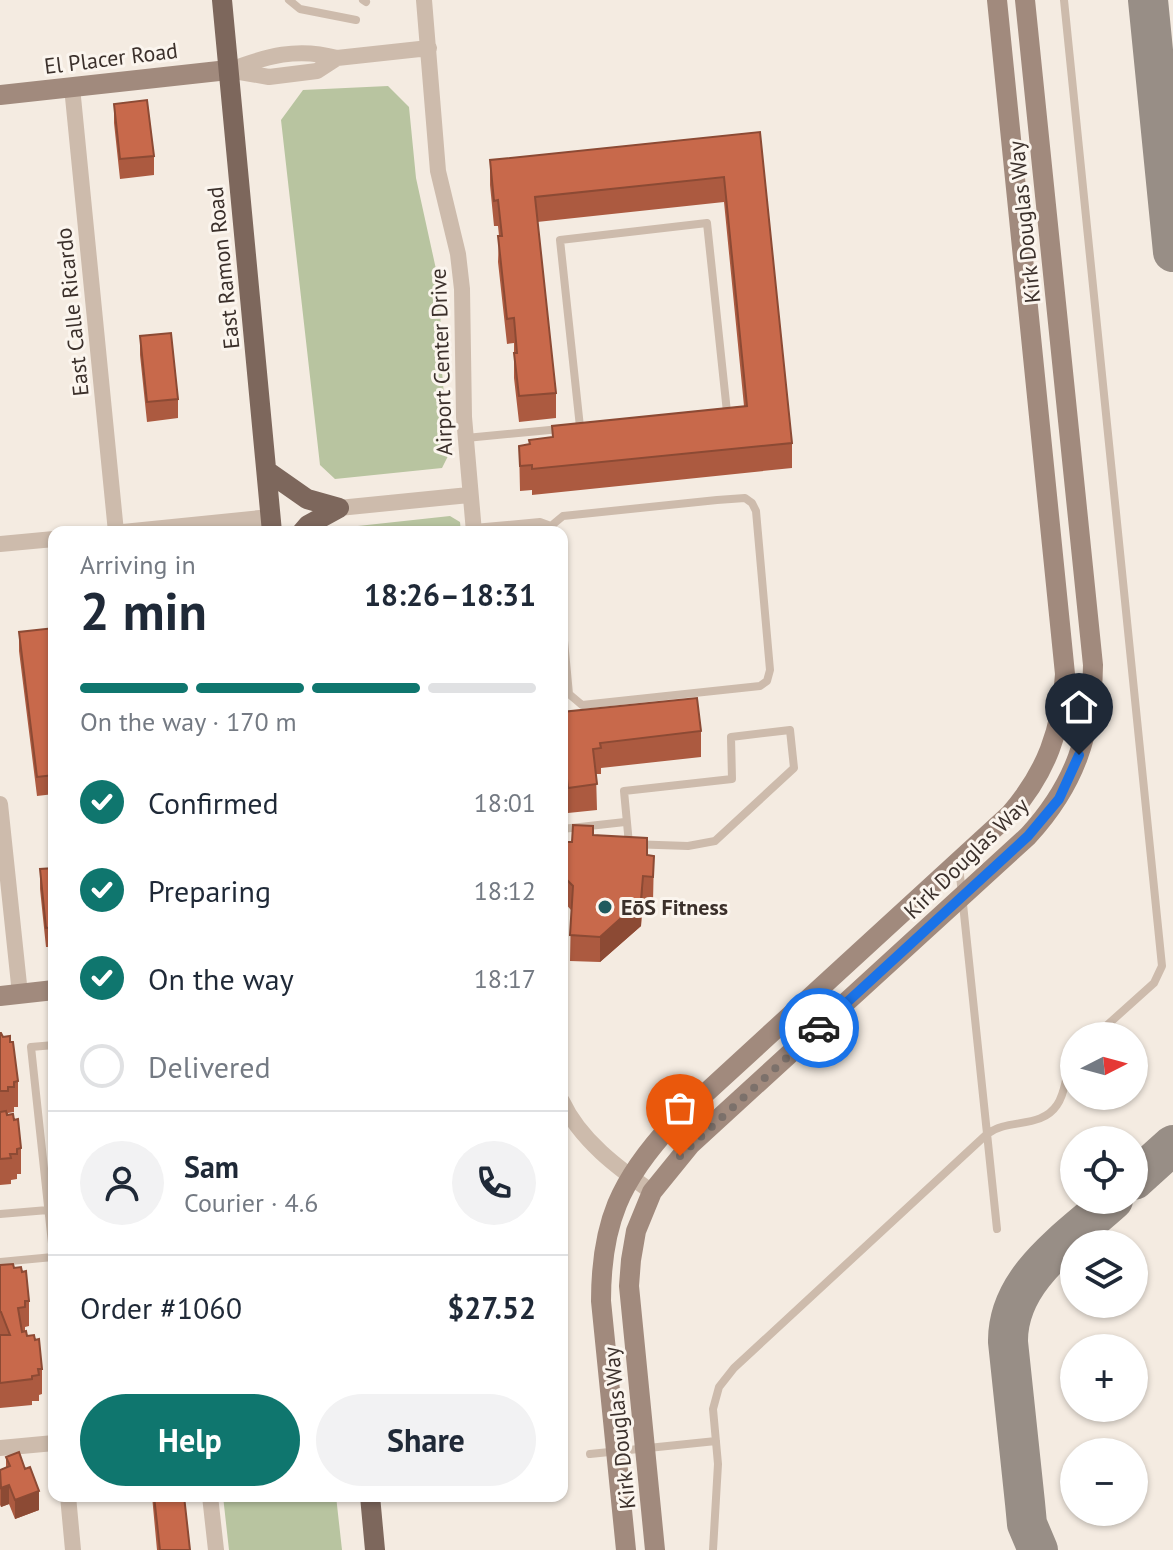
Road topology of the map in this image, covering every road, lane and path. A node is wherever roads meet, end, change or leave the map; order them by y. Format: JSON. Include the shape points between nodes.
{"nodes":[{"id":1,"x":222,"y":0,"type":"edge"},
{"id":2,"x":289,"y":0,"type":"edge"},
{"id":3,"x":424,"y":0,"type":"edge"},
{"id":4,"x":997,"y":0,"type":"edge"},
{"id":5,"x":1025,"y":0,"type":"edge"},
{"id":6,"x":1064,"y":0,"type":"edge"},
{"id":7,"x":356,"y":20,"type":"dead end"},
{"id":8,"x":429,"y":48,"type":"junction"},
{"id":9,"x":228,"y":70,"type":"junction"},
{"id":10,"x":72,"y":87,"type":"junction"},
{"id":11,"x":0,"y":95,"type":"edge"},
{"id":12,"x":1064,"y":371,"type":"junction"},
{"id":13,"x":1034,"y":374,"type":"junction"},
{"id":14,"x":712,"y":414,"type":"edge"},
{"id":15,"x":595,"y":426,"type":"edge"},
{"id":16,"x":580,"y":427,"type":"junction"},
{"id":17,"x":465,"y":438,"type":"junction"},
{"id":18,"x":267,"y":471,"type":"junction"},
{"id":19,"x":469,"y":495,"type":"junction"},
{"id":20,"x":339,"y":508,"type":"junction"},
{"id":21,"x":271,"y":524,"type":"edge"},
{"id":22,"x":115,"y":526,"type":"edge"},
{"id":23,"x":234,"y":526,"type":"edge"},
{"id":24,"x":307,"y":526,"type":"edge"},
{"id":25,"x":473,"y":526,"type":"edge"},
{"id":26,"x":507,"y":526,"type":"edge"},
{"id":27,"x":547,"y":526,"type":"edge"},
{"id":28,"x":555,"y":526,"type":"edge"},
{"id":29,"x":48,"y":540,"type":"edge"},
{"id":30,"x":0,"y":544,"type":"edge"},
{"id":31,"x":568,"y":683,"type":"edge"},
{"id":32,"x":0,"y":804,"type":"edge"},
{"id":33,"x":625,"y":822,"type":"junction"},
{"id":34,"x":568,"y":828,"type":"edge"},
{"id":35,"x":959,"y":861,"type":"junction"},
{"id":36,"x":962,"y":896,"type":"junction"},
{"id":37,"x":48,"y":991,"type":"edge"},
{"id":38,"x":10,"y":995,"type":"edge"},
{"id":39,"x":1111,"y":1022,"type":"edge"},
{"id":40,"x":48,"y":1046,"type":"edge"},
{"id":41,"x":1060,"y":1099,"type":"edge"},
{"id":42,"x":568,"y":1110,"type":"edge"},
{"id":43,"x":987,"y":1134,"type":"junction"},
{"id":44,"x":48,"y":1176,"type":"edge"},
{"id":45,"x":631,"y":1177,"type":"junction"},
{"id":46,"x":652,"y":1192,"type":"junction"},
{"id":47,"x":48,"y":1210,"type":"edge"},
{"id":48,"x":0,"y":1214,"type":"edge"},
{"id":49,"x":997,"y":1229,"type":"dead end"},
{"id":50,"x":48,"y":1260,"type":"edge"},
{"id":51,"x":0,"y":1262,"type":"edge"},
{"id":52,"x":716,"y":1441,"type":"junction"},
{"id":53,"x":48,"y":1444,"type":"edge"},
{"id":54,"x":0,"y":1448,"type":"edge"},
{"id":55,"x":645,"y":1448,"type":"junction"},
{"id":56,"x":616,"y":1451,"type":"junction"},
{"id":57,"x":590,"y":1454,"type":"dead end"},
{"id":58,"x":69,"y":1502,"type":"edge"},
{"id":59,"x":211,"y":1502,"type":"edge"},
{"id":60,"x":371,"y":1502,"type":"edge"},
{"id":61,"x":73,"y":1550,"type":"edge"},
{"id":62,"x":216,"y":1550,"type":"edge"},
{"id":63,"x":375,"y":1550,"type":"edge"},
{"id":64,"x":626,"y":1550,"type":"edge"},
{"id":65,"x":655,"y":1550,"type":"edge"},
{"id":66,"x":713,"y":1550,"type":"edge"}],
"edges":[{"from":1,"to":9,"type":"main road","name":"East Ramon Road"},
{"from":2,"to":7,"type":"lane","via":[[300,9]]},
{"from":3,"to":8,"type":"street","name":"Airport Center Drive"},
{"from":4,"to":13,"type":"street","name":"Kirk Douglas Way"},
{"from":5,"to":12,"type":"street","name":"Kirk Douglas Way"},
{"from":6,"to":39,"type":"lane","via":[[1162,966],[1154,983]]},
{"from":8,"to":9,"type":"street","name":"El Placer Road","via":[[337,58],[317,71],[269,77]]},
{"from":8,"to":17,"type":"street","name":"Airport Center Drive","via":[[438,171],[458,254]]},
{"from":9,"to":10,"type":"street","name":"El Placer Road"},
{"from":9,"to":18,"type":"main road","name":"East Ramon Road"},
{"from":10,"to":11,"type":"street","name":"El Placer Road"},
{"from":10,"to":22,"type":"street","name":"East Calle Ricardo"},
{"from":12,"to":13,"type":"lane"},
{"from":12,"to":36,"type":"street","name":"Kirk Douglas Way","via":[[1093,665],[1091,710],[1059,799],[1028,836]]},
{"from":13,"to":35,"type":"street","name":"Kirk Douglas Way","via":[[1065,674],[1060,723],[1025,797]]},
{"from":14,"to":16,"type":"lane","via":[[727,412],[707,223],[560,240]]},
{"from":15,"to":16,"type":"lane"},
{"from":16,"to":17,"type":"lane"},
{"from":17,"to":19,"type":"street","name":"Airport Center Drive"},
{"from":18,"to":20,"type":"main road","via":[[307,499]]},
{"from":18,"to":21,"type":"main road","name":"East Ramon Road"},
{"from":19,"to":20,"type":"street"},
{"from":19,"to":25,"type":"street","name":"Airport Center Drive"},
{"from":20,"to":24,"type":"main road"},
{"from":21,"to":23,"type":"street"},
{"from":26,"to":27,"type":"lane"},
{"from":28,"to":31,"type":"lane","via":[[563,516],[745,498],[756,511],[770,670],[760,686],[582,705],[569,694]]},
{"from":29,"to":30,"type":"street"},
{"from":32,"to":38,"type":"street"},
{"from":33,"to":33,"type":"lane","via":[[629,844],[688,846],[715,841],[794,768],[790,730],[731,737],[732,779],[624,791]]},
{"from":33,"to":34,"type":"lane"},
{"from":35,"to":36,"type":"lane"},
{"from":35,"to":45,"type":"street","name":"Kirk Douglas Way","via":[[673,1123]]},
{"from":36,"to":43,"type":"lane"},
{"from":36,"to":46,"type":"street","name":"Kirk Douglas Way","via":[[691,1144]]},
{"from":37,"to":38,"type":"street"},
{"from":40,"to":44,"type":"lane","via":[[31,1047]]},
{"from":41,"to":43,"type":"lane","via":[[1039,1119],[1002,1125]]},
{"from":42,"to":45,"type":"street","via":[[586,1136]]},
{"from":43,"to":49,"type":"lane"},
{"from":43,"to":52,"type":"lane","via":[[734,1368],[719,1387],[713,1409]]},
{"from":45,"to":46,"type":"street"},
{"from":45,"to":56,"type":"street","name":"Kirk Douglas Way","via":[[615,1204],[601,1264]]},
{"from":46,"to":55,"type":"street","name":"Kirk Douglas Way","via":[[636,1231],[629,1286]]},
{"from":47,"to":48,"type":"lane"},
{"from":50,"to":51,"type":"lane"},
{"from":52,"to":55,"type":"lane"},
{"from":52,"to":66,"type":"lane"},
{"from":53,"to":54,"type":"street"},
{"from":55,"to":56,"type":"lane"},
{"from":55,"to":65,"type":"street","name":"Kirk Douglas Way"},
{"from":56,"to":57,"type":"lane"},
{"from":56,"to":64,"type":"street","name":"Kirk Douglas Way"},
{"from":58,"to":61,"type":"street"},
{"from":59,"to":62,"type":"street"},
{"from":60,"to":63,"type":"main road"}]}
